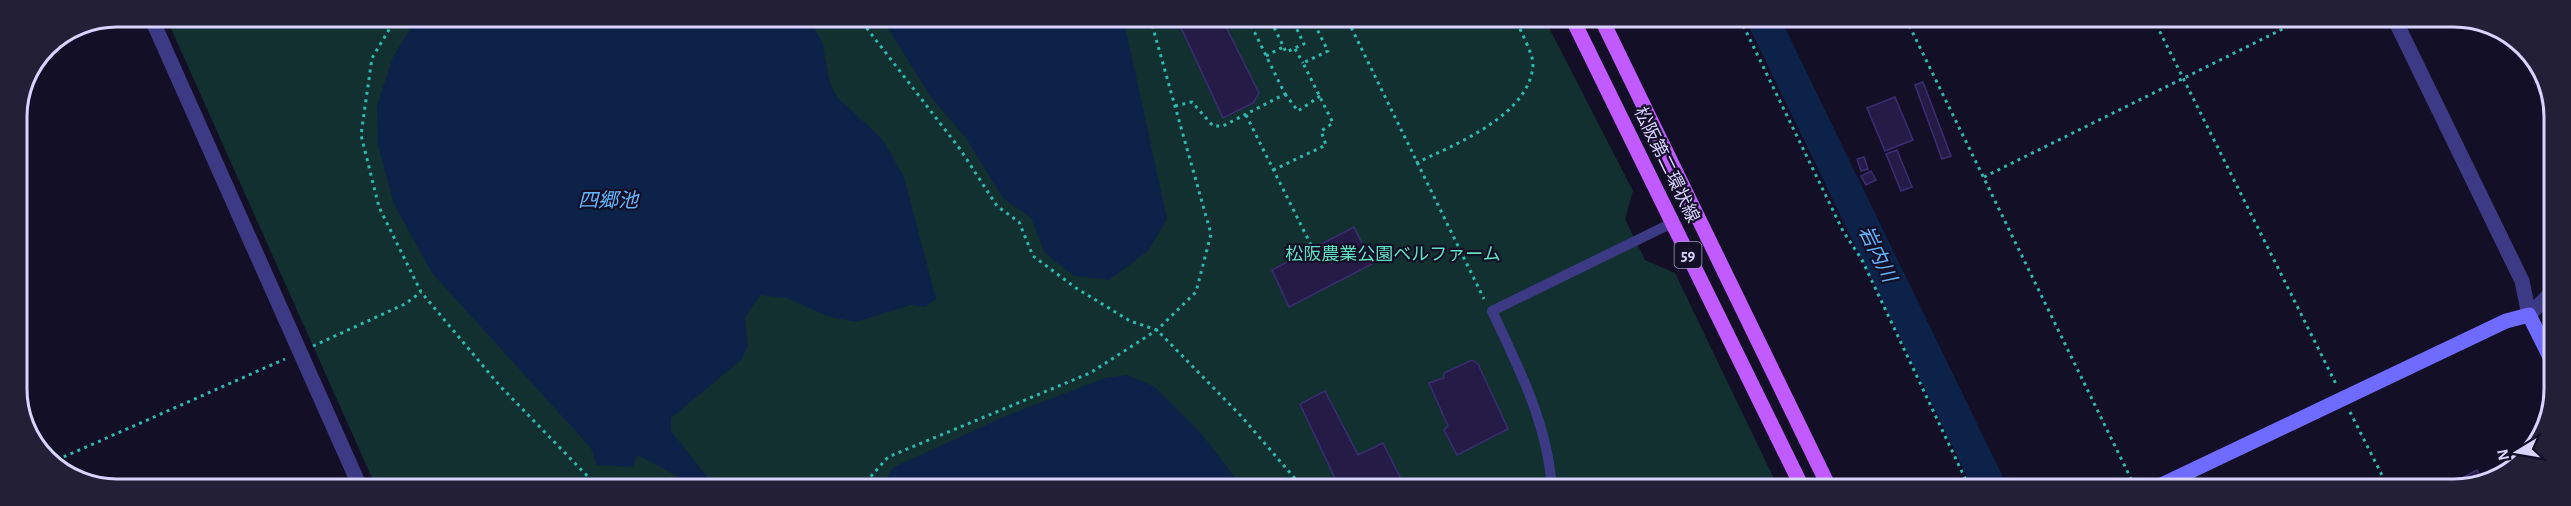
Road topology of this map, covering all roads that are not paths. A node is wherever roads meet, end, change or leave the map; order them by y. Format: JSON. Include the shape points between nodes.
{"nodes":[{"id":1,"x":155,"y":27,"type":"edge"},
{"id":2,"x":1576,"y":27,"type":"edge"},
{"id":3,"x":1605,"y":27,"type":"edge"},
{"id":4,"x":2398,"y":27,"type":"edge"},
{"id":5,"x":1672,"y":223,"type":"junction"},
{"id":6,"x":2544,"y":300,"type":"edge"},
{"id":7,"x":2529,"y":315,"type":"junction"},
{"id":8,"x":2544,"y":345,"type":"edge"},
{"id":9,"x":357,"y":479,"type":"edge"},
{"id":10,"x":1551,"y":479,"type":"edge"},
{"id":11,"x":1798,"y":479,"type":"edge"},
{"id":12,"x":1825,"y":479,"type":"edge"},
{"id":13,"x":2173,"y":479,"type":"edge"}],
"edges":[{"from":1,"to":9,"type":"street","via":[[306,350]]},
{"from":2,"to":5,"type":"main road","name":"松阪第二環状線","number":"59"},
{"from":3,"to":12,"type":"main road","name":"松阪第二環状線","number":"59"},
{"from":4,"to":7,"type":"street","via":[[2522,281]]},
{"from":5,"to":10,"type":"lane","via":[[1492,310],[1532,398],[1549,457]]},
{"from":5,"to":11,"type":"main road","name":"松阪第二環状線","number":"59"},
{"from":6,"to":7,"type":"street"},
{"from":7,"to":8,"type":"street"},
{"from":7,"to":13,"type":"street","via":[[2506,321]]}]}
